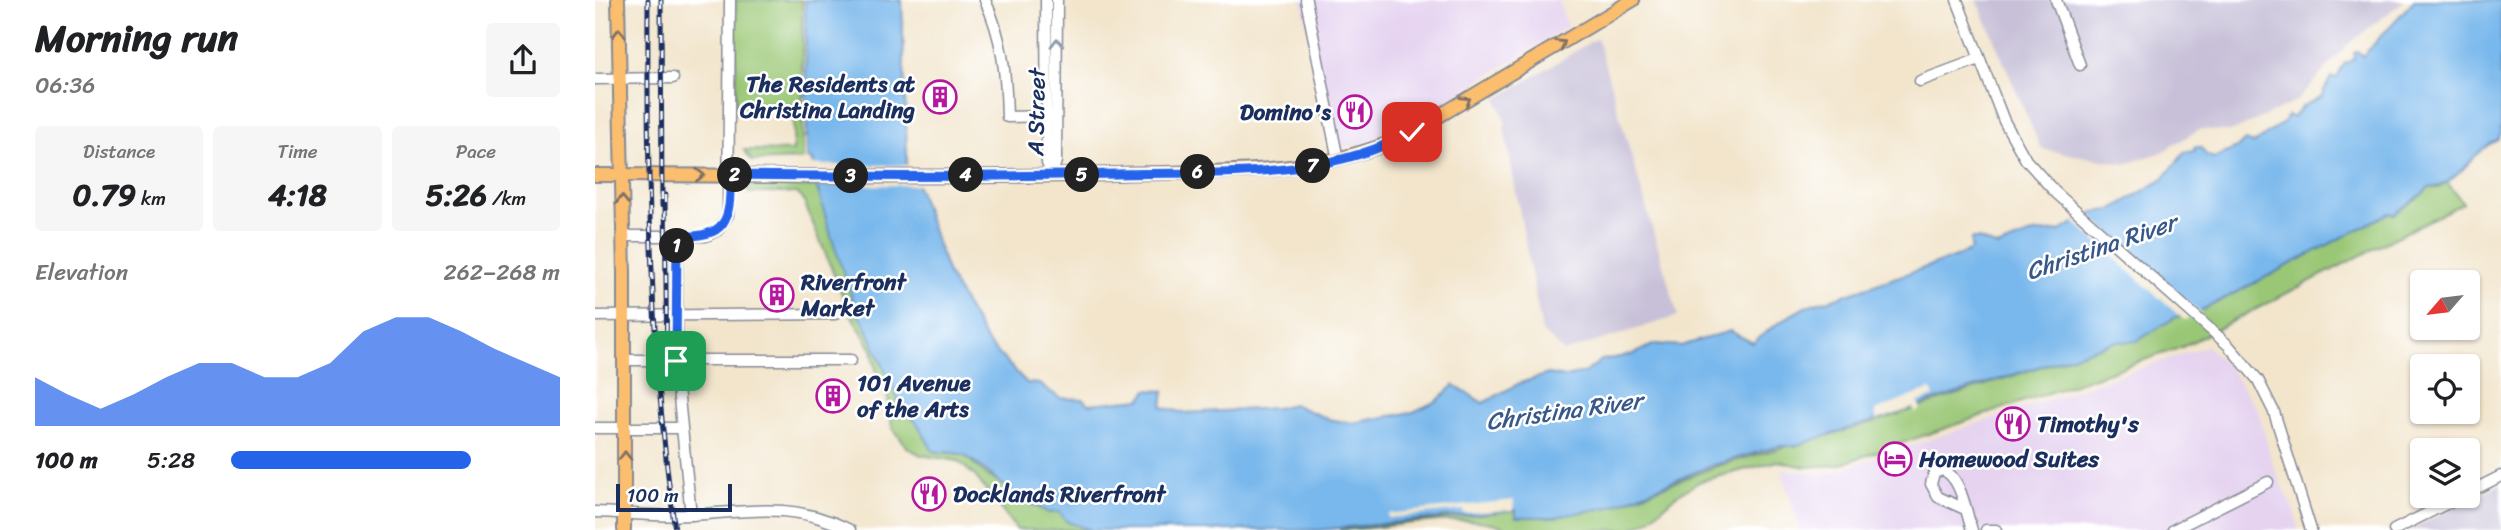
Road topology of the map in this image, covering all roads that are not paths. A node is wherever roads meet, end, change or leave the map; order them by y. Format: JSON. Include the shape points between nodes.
{"nodes":[{"id":1,"x":618,"y":0,"type":"edge"},
{"id":2,"x":730,"y":0,"type":"edge"},
{"id":3,"x":985,"y":0,"type":"edge"},
{"id":4,"x":1046,"y":0,"type":"edge"},
{"id":5,"x":1057,"y":0,"type":"edge"},
{"id":6,"x":1306,"y":0,"type":"edge"},
{"id":7,"x":1633,"y":0,"type":"edge"},
{"id":8,"x":1957,"y":0,"type":"edge"},
{"id":9,"x":2056,"y":0,"type":"edge"},
{"id":10,"x":1979,"y":59,"type":"junction"},
{"id":11,"x":2080,"y":65,"type":"dead end"},
{"id":12,"x":673,"y":78,"type":"dead end"},
{"id":13,"x":595,"y":79,"type":"edge"},
{"id":14,"x":620,"y":79,"type":"junction"},
{"id":15,"x":1920,"y":82,"type":"dead end"},
{"id":16,"x":1052,"y":116,"type":"junction"},
{"id":17,"x":1338,"y":160,"type":"junction"},
{"id":18,"x":595,"y":174,"type":"edge"},
{"id":19,"x":621,"y":175,"type":"junction"},
{"id":20,"x":730,"y":175,"type":"junction"},
{"id":21,"x":1052,"y":175,"type":"junction"},
{"id":22,"x":623,"y":236,"type":"junction"},
{"id":23,"x":677,"y":236,"type":"junction"},
{"id":24,"x":835,"y":314,"type":"dead end"},
{"id":25,"x":595,"y":316,"type":"edge"},
{"id":26,"x":624,"y":316,"type":"junction"},
{"id":27,"x":676,"y":316,"type":"junction"},
{"id":28,"x":624,"y":360,"type":"junction"},
{"id":29,"x":851,"y":360,"type":"dead end"},
{"id":30,"x":676,"y":361,"type":"junction"},
{"id":31,"x":595,"y":428,"type":"edge"},
{"id":32,"x":624,"y":428,"type":"junction"},
{"id":33,"x":681,"y":428,"type":"junction"},
{"id":34,"x":2501,"y":477,"type":"edge"},
{"id":35,"x":2268,"y":482,"type":"dead end"},
{"id":36,"x":2480,"y":487,"type":"edge"},
{"id":37,"x":2437,"y":508,"type":"edge"},
{"id":38,"x":1965,"y":509,"type":"dead end"},
{"id":39,"x":595,"y":512,"type":"edge"},
{"id":40,"x":624,"y":513,"type":"junction"},
{"id":41,"x":691,"y":515,"type":"junction"},
{"id":42,"x":624,"y":530,"type":"edge"},
{"id":43,"x":851,"y":530,"type":"edge"},
{"id":44,"x":1972,"y":530,"type":"edge"},
{"id":45,"x":1986,"y":530,"type":"edge"},
{"id":46,"x":1996,"y":530,"type":"edge"},
{"id":47,"x":2173,"y":530,"type":"edge"},
{"id":48,"x":2311,"y":530,"type":"edge"},
{"id":49,"x":2394,"y":530,"type":"edge"}],
"edges":[{"from":14,"to":1,"type":"main road","one_way":true},
{"from":2,"to":20,"type":"street"},
{"from":3,"to":16,"type":"street","via":[[1000,37],[1007,117]]},
{"from":4,"to":16,"type":"street","name":"A Street"},
{"from":16,"to":5,"type":"street","name":"A Street","one_way":true},
{"from":6,"to":17,"type":"street"},
{"from":17,"to":7,"type":"main road","one_way":true,"via":[[1412,132]]},
{"from":8,"to":10,"type":"street"},
{"from":9,"to":11,"type":"street"},
{"from":10,"to":15,"type":"street"},
{"from":10,"to":48,"type":"street","via":[[2018,148],[2036,172],[2246,364],[2269,400]]},
{"from":12,"to":14,"type":"street"},
{"from":13,"to":14,"type":"street"},
{"from":14,"to":19,"type":"main road"},
{"from":16,"to":21,"type":"street","name":"A Street","via":[[1047,163]]},
{"from":17,"to":21,"type":"main road","via":[[1255,171]]},
{"from":18,"to":19,"type":"main road"},
{"from":19,"to":20,"type":"main road","one_way":true},
{"from":22,"to":19,"type":"main road","one_way":true},
{"from":20,"to":21,"type":"main road"},
{"from":20,"to":23,"type":"street","via":[[731,206],[724,223],[706,236]]},
{"from":22,"to":23,"type":"street"},
{"from":22,"to":26,"type":"main road"},
{"from":23,"to":27,"type":"street"},
{"from":24,"to":27,"type":"street"},
{"from":25,"to":26,"type":"street"},
{"from":26,"to":27,"type":"street"},
{"from":26,"to":28,"type":"main road"},
{"from":27,"to":30,"type":"street"},
{"from":28,"to":30,"type":"street"},
{"from":28,"to":32,"type":"main road"},
{"from":29,"to":30,"type":"street"},
{"from":30,"to":33,"type":"street"},
{"from":31,"to":32,"type":"street"},
{"from":32,"to":33,"type":"street"},
{"from":40,"to":32,"type":"main road","one_way":true},
{"from":33,"to":41,"type":"street"},
{"from":34,"to":36,"type":"street"},
{"from":35,"to":47,"type":"street"},
{"from":37,"to":49,"type":"street"},
{"from":38,"to":44,"type":"street"},
{"from":39,"to":40,"type":"street"},
{"from":40,"to":41,"type":"street"},
{"from":40,"to":42,"type":"main road"},
{"from":41,"to":43,"type":"street","via":[[754,508],[786,510]]},
{"from":45,"to":46,"type":"street"}]}
